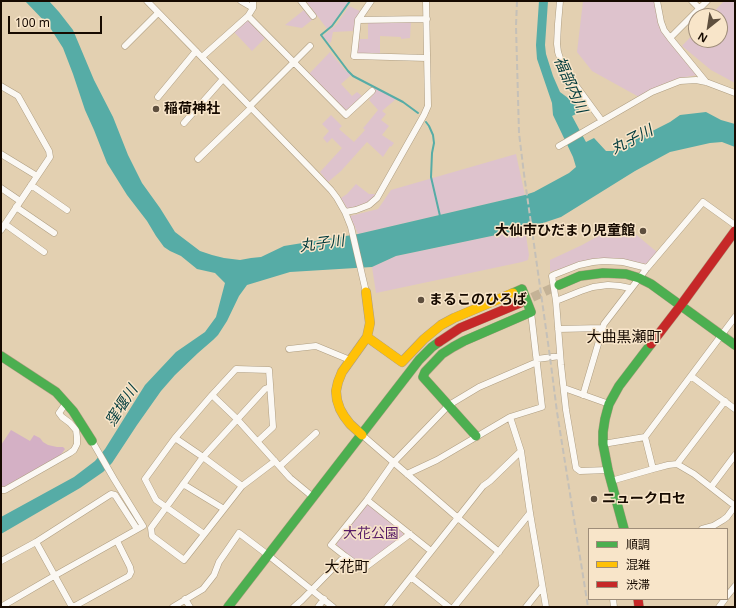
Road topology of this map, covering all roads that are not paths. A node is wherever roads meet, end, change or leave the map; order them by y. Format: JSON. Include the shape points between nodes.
{"nodes":[{"id":1,"x":147,"y":1,"type":"edge"},
{"id":2,"x":241,"y":1,"type":"edge"},
{"id":3,"x":253,"y":1,"type":"edge"},
{"id":4,"x":301,"y":1,"type":"edge"},
{"id":5,"x":371,"y":1,"type":"edge"},
{"id":6,"x":426,"y":1,"type":"edge"},
{"id":7,"x":560,"y":1,"type":"edge"},
{"id":8,"x":657,"y":1,"type":"edge"},
{"id":9,"x":253,"y":8,"type":"junction"},
{"id":10,"x":158,"y":13,"type":"junction"},
{"id":11,"x":248,"y":16,"type":"junction"},
{"id":12,"x":312,"y":16,"type":"dead end"},
{"id":13,"x":427,"y":19,"type":"junction"},
{"id":14,"x":358,"y":20,"type":"junction"},
{"id":15,"x":688,"y":21,"type":"edge"},
{"id":16,"x":670,"y":38,"type":"junction"},
{"id":17,"x":125,"y":46,"type":"dead end"},
{"id":18,"x":310,"y":46,"type":"dead end"},
{"id":19,"x":196,"y":51,"type":"junction"},
{"id":20,"x":202,"y":57,"type":"junction"},
{"id":21,"x":427,"y":58,"type":"junction"},
{"id":22,"x":294,"y":63,"type":"junction"},
{"id":23,"x":223,"y":79,"type":"junction"},
{"id":24,"x":706,"y":82,"type":"junction"},
{"id":25,"x":2,"y":87,"type":"edge"},
{"id":26,"x":372,"y":91,"type":"dead end"},
{"id":27,"x":735,"y":93,"type":"edge"},
{"id":28,"x":158,"y":97,"type":"dead end"},
{"id":29,"x":250,"y":107,"type":"junction"},
{"id":30,"x":602,"y":121,"type":"junction"},
{"id":31,"x":184,"y":123,"type":"dead end"},
{"id":32,"x":559,"y":146,"type":"dead end"},
{"id":33,"x":1,"y":154,"type":"edge"},
{"id":34,"x":198,"y":158,"type":"dead end"},
{"id":35,"x":37,"y":176,"type":"junction"},
{"id":36,"x":31,"y":185,"type":"junction"},
{"id":37,"x":1,"y":188,"type":"edge"},
{"id":38,"x":20,"y":201,"type":"junction"},
{"id":39,"x":16,"y":207,"type":"junction"},
{"id":40,"x":67,"y":210,"type":"dead end"},
{"id":41,"x":345,"y":212,"type":"junction"},
{"id":42,"x":735,"y":225,"type":"edge"},
{"id":43,"x":3,"y":227,"type":"edge"},
{"id":44,"x":735,"y":231,"type":"edge"},
{"id":45,"x":54,"y":233,"type":"dead end"},
{"id":46,"x":44,"y":252,"type":"dead end"},
{"id":47,"x":646,"y":268,"type":"junction"},
{"id":48,"x":639,"y":278,"type":"junction"},
{"id":49,"x":559,"y":285,"type":"tunnel mouth"},
{"id":50,"x":630,"y":288,"type":"junction"},
{"id":51,"x":366,"y":292,"type":"joint"},
{"id":52,"x":556,"y":301,"type":"junction"},
{"id":53,"x":520,"y":303,"type":"tunnel mouth"},
{"id":54,"x":681,"y":305,"type":"junction"},
{"id":55,"x":532,"y":312,"type":"junction"},
{"id":56,"x":735,"y":317,"type":"edge"},
{"id":57,"x":602,"y":328,"type":"junction"},
{"id":58,"x":558,"y":329,"type":"junction"},
{"id":59,"x":721,"y":335,"type":"junction"},
{"id":60,"x":367,"y":337,"type":"junction"},
{"id":61,"x":735,"y":346,"type":"edge"},
{"id":62,"x":289,"y":349,"type":"dead end"},
{"id":63,"x":1,"y":356,"type":"edge"},
{"id":64,"x":560,"y":356,"type":"junction"},
{"id":65,"x":350,"y":360,"type":"junction"},
{"id":66,"x":537,"y":360,"type":"junction"},
{"id":67,"x":691,"y":376,"type":"junction"},
{"id":68,"x":270,"y":387,"type":"junction"},
{"id":69,"x":564,"y":388,"type":"junction"},
{"id":70,"x":212,"y":395,"type":"junction"},
{"id":71,"x":584,"y":395,"type":"junction"},
{"id":72,"x":725,"y":401,"type":"junction"},
{"id":73,"x":66,"y":403,"type":"junction"},
{"id":74,"x":609,"y":404,"type":"junction"},
{"id":75,"x":449,"y":405,"type":"junction"},
{"id":76,"x":735,"y":409,"type":"edge"},
{"id":77,"x":510,"y":416,"type":"junction"},
{"id":78,"x":237,"y":419,"type":"junction"},
{"id":79,"x":316,"y":433,"type":"dead end"},
{"id":80,"x":362,"y":435,"type":"junction"},
{"id":81,"x":476,"y":436,"type":"junction"},
{"id":82,"x":645,"y":437,"type":"junction"},
{"id":83,"x":175,"y":438,"type":"junction"},
{"id":84,"x":92,"y":441,"type":"joint"},
{"id":85,"x":258,"y":441,"type":"junction"},
{"id":86,"x":603,"y":444,"type":"junction"},
{"id":87,"x":521,"y":451,"type":"junction"},
{"id":88,"x":735,"y":455,"type":"edge"},
{"id":89,"x":203,"y":457,"type":"junction"},
{"id":90,"x":275,"y":461,"type":"junction"},
{"id":91,"x":393,"y":463,"type":"junction"},
{"id":92,"x":677,"y":464,"type":"junction"},
{"id":93,"x":280,"y":466,"type":"junction"},
{"id":94,"x":653,"y":469,"type":"junction"},
{"id":95,"x":608,"y":470,"type":"junction"},
{"id":96,"x":407,"y":474,"type":"junction"},
{"id":97,"x":611,"y":481,"type":"junction"},
{"id":98,"x":183,"y":484,"type":"junction"},
{"id":99,"x":242,"y":486,"type":"junction"},
{"id":100,"x":711,"y":487,"type":"junction"},
{"id":101,"x":1,"y":490,"type":"edge"},
{"id":102,"x":313,"y":497,"type":"junction"},
{"id":103,"x":366,"y":500,"type":"junction"},
{"id":104,"x":735,"y":506,"type":"edge"},
{"id":105,"x":166,"y":508,"type":"junction"},
{"id":106,"x":224,"y":509,"type":"junction"},
{"id":107,"x":530,"y":513,"type":"junction"},
{"id":108,"x":458,"y":518,"type":"junction"},
{"id":109,"x":143,"y":526,"type":"junction"},
{"id":110,"x":151,"y":528,"type":"junction"},
{"id":111,"x":624,"y":528,"type":"edge"},
{"id":112,"x":706,"y":528,"type":"edge"},
{"id":113,"x":137,"y":529,"type":"junction"},
{"id":114,"x":204,"y":534,"type":"junction"},
{"id":115,"x":410,"y":534,"type":"junction"},
{"id":116,"x":117,"y":541,"type":"junction"},
{"id":117,"x":36,"y":542,"type":"junction"},
{"id":118,"x":431,"y":551,"type":"junction"},
{"id":119,"x":499,"y":552,"type":"junction"},
{"id":120,"x":268,"y":555,"type":"junction"},
{"id":121,"x":345,"y":556,"type":"junction"},
{"id":122,"x":1,"y":561,"type":"edge"},
{"id":123,"x":54,"y":576,"type":"junction"},
{"id":124,"x":411,"y":578,"type":"junction"},
{"id":125,"x":735,"y":586,"type":"edge"},
{"id":126,"x":542,"y":587,"type":"junction"},
{"id":127,"x":312,"y":590,"type":"junction"},
{"id":128,"x":728,"y":595,"type":"edge"},
{"id":129,"x":185,"y":599,"type":"junction"},
{"id":130,"x":324,"y":599,"type":"junction"},
{"id":131,"x":2,"y":605,"type":"edge"},
{"id":132,"x":72,"y":607,"type":"edge"},
{"id":133,"x":173,"y":607,"type":"edge"},
{"id":134,"x":190,"y":607,"type":"edge"},
{"id":135,"x":228,"y":607,"type":"edge"},
{"id":136,"x":294,"y":607,"type":"edge"},
{"id":137,"x":318,"y":607,"type":"edge"},
{"id":138,"x":333,"y":607,"type":"edge"},
{"id":139,"x":387,"y":607,"type":"edge"},
{"id":140,"x":449,"y":607,"type":"edge"},
{"id":141,"x":454,"y":607,"type":"edge"},
{"id":142,"x":526,"y":607,"type":"edge"},
{"id":143,"x":546,"y":607,"type":"edge"}],
"edges":[{"from":1,"to":10,"type":"street"},
{"from":2,"to":9,"type":"street"},
{"from":3,"to":9,"type":"street"},
{"from":4,"to":12,"type":"street"},
{"from":5,"to":14,"type":"street"},
{"from":6,"to":13,"type":"street"},
{"from":7,"to":30,"type":"street","via":[[557,44],[561,61],[566,72]]},
{"from":8,"to":16,"type":"street","via":[[661,22]]},
{"from":9,"to":11,"type":"street"},
{"from":10,"to":17,"type":"street"},
{"from":10,"to":19,"type":"street"},
{"from":11,"to":20,"type":"street"},
{"from":11,"to":22,"type":"street"},
{"from":13,"to":14,"type":"street"},
{"from":13,"to":21,"type":"street"},
{"from":14,"to":21,"type":"street","via":[[354,56]]},
{"from":15,"to":16,"type":"street"},
{"from":16,"to":24,"type":"street"},
{"from":18,"to":22,"type":"street"},
{"from":19,"to":20,"type":"street"},
{"from":19,"to":28,"type":"street"},
{"from":20,"to":23,"type":"street"},
{"from":21,"to":41,"type":"street","via":[[428,106],[424,115],[377,198],[369,205]]},
{"from":22,"to":26,"type":"street","via":[[346,115]]},
{"from":22,"to":29,"type":"street"},
{"from":23,"to":29,"type":"street"},
{"from":23,"to":31,"type":"street"},
{"from":24,"to":27,"type":"street"},
{"from":24,"to":30,"type":"street","via":[[680,81],[652,92]]},
{"from":25,"to":35,"type":"street","via":[[18,96],[50,151],[50,156]]},
{"from":29,"to":34,"type":"street"},
{"from":29,"to":41,"type":"street","via":[[331,190]]},
{"from":30,"to":32,"type":"street"},
{"from":33,"to":35,"type":"street"},
{"from":35,"to":36,"type":"street"},
{"from":36,"to":38,"type":"street"},
{"from":36,"to":40,"type":"street"},
{"from":37,"to":38,"type":"street"},
{"from":38,"to":39,"type":"street"},
{"from":39,"to":43,"type":"street"},
{"from":39,"to":45,"type":"street"},
{"from":41,"to":51,"type":"street"},
{"from":42,"to":47,"type":"street","via":[[702,202]]},
{"from":43,"to":46,"type":"street"},
{"from":44,"to":54,"type":"street"},
{"from":47,"to":48,"type":"street"},
{"from":47,"to":52,"type":"street","via":[[614,261],[579,265],[552,276]]},
{"from":48,"to":49,"type":"street","via":[[626,274],[603,273],[580,276]]},
{"from":48,"to":50,"type":"street"},
{"from":48,"to":54,"type":"street"},
{"from":50,"to":52,"type":"street","via":[[608,285],[594,287]]},
{"from":50,"to":57,"type":"street"},
{"from":51,"to":60,"type":"street","via":[[370,323]]},
{"from":52,"to":58,"type":"street"},
{"from":53,"to":80,"type":"street","via":[[460,328],[432,347],[412,368]]},
{"from":54,"to":59,"type":"street"},
{"from":54,"to":74,"type":"street","via":[[619,386]]},
{"from":55,"to":60,"type":"street","via":[[522,289],[454,318],[424,339],[402,362]]},
{"from":55,"to":66,"type":"street"},
{"from":55,"to":75,"type":"street","via":[[464,341],[442,354],[427,369],[423,377]]},
{"from":56,"to":59,"type":"street"},
{"from":57,"to":58,"type":"street"},
{"from":57,"to":71,"type":"street"},
{"from":58,"to":64,"type":"street"},
{"from":59,"to":61,"type":"street"},
{"from":59,"to":67,"type":"street"},
{"from":60,"to":65,"type":"street"},
{"from":62,"to":65,"type":"street","via":[[316,346]]},
{"from":63,"to":73,"type":"street","via":[[56,392]]},
{"from":64,"to":66,"type":"street"},
{"from":64,"to":69,"type":"street"},
{"from":65,"to":80,"type":"street","via":[[338,382],[337,400],[344,416]]},
{"from":66,"to":75,"type":"street","via":[[479,387]]},
{"from":66,"to":77,"type":"street","via":[[542,407]]},
{"from":67,"to":72,"type":"street"},
{"from":67,"to":82,"type":"street"},
{"from":68,"to":70,"type":"street","via":[[269,370],[236,369]]},
{"from":68,"to":78,"type":"street","via":[[264,389]]},
{"from":68,"to":85,"type":"street","via":[[273,427]]},
{"from":69,"to":71,"type":"street"},
{"from":69,"to":95,"type":"street","via":[[576,468],[580,471]]},
{"from":70,"to":78,"type":"street"},
{"from":70,"to":83,"type":"street"},
{"from":71,"to":74,"type":"street"},
{"from":72,"to":76,"type":"street"},
{"from":72,"to":92,"type":"street"},
{"from":73,"to":84,"type":"street"},
{"from":73,"to":101,"type":"street","via":[[59,413],[76,430],[77,444],[74,450]]},
{"from":74,"to":86,"type":"street"},
{"from":75,"to":81,"type":"street"},
{"from":75,"to":91,"type":"street"},
{"from":77,"to":81,"type":"street"},
{"from":77,"to":87,"type":"street"},
{"from":78,"to":85,"type":"street"},
{"from":78,"to":89,"type":"street"},
{"from":79,"to":93,"type":"street"},
{"from":80,"to":91,"type":"street"},
{"from":80,"to":102,"type":"street"},
{"from":81,"to":96,"type":"street","via":[[437,460]]},
{"from":82,"to":86,"type":"street"},
{"from":82,"to":94,"type":"street"},
{"from":83,"to":89,"type":"street"},
{"from":83,"to":105,"type":"street","via":[[145,479],[156,500]]},
{"from":84,"to":109,"type":"street"},
{"from":85,"to":90,"type":"street"},
{"from":86,"to":95,"type":"street"},
{"from":87,"to":107,"type":"street"},
{"from":87,"to":108,"type":"street","via":[[483,486]]},
{"from":88,"to":100,"type":"street"},
{"from":89,"to":98,"type":"street"},
{"from":89,"to":99,"type":"street"},
{"from":90,"to":93,"type":"street"},
{"from":90,"to":99,"type":"street"},
{"from":91,"to":96,"type":"street"},
{"from":91,"to":103,"type":"street"},
{"from":92,"to":94,"type":"street"},
{"from":92,"to":100,"type":"street"},
{"from":93,"to":102,"type":"street"},
{"from":94,"to":97,"type":"street"},
{"from":95,"to":97,"type":"street"},
{"from":96,"to":108,"type":"street"},
{"from":97,"to":111,"type":"street"},
{"from":98,"to":105,"type":"street"},
{"from":98,"to":106,"type":"street"},
{"from":99,"to":106,"type":"street"},
{"from":100,"to":104,"type":"street"},
{"from":102,"to":120,"type":"street"},
{"from":103,"to":115,"type":"street"},
{"from":103,"to":121,"type":"street","via":[[331,545]]},
{"from":104,"to":112,"type":"street","via":[[723,520]]},
{"from":105,"to":110,"type":"street"},
{"from":105,"to":114,"type":"street"},
{"from":106,"to":114,"type":"street"},
{"from":107,"to":119,"type":"street"},
{"from":107,"to":126,"type":"street"},
{"from":108,"to":118,"type":"street"},
{"from":108,"to":119,"type":"street"},
{"from":109,"to":110,"type":"street"},
{"from":109,"to":113,"type":"street"},
{"from":110,"to":114,"type":"street","via":[[152,536],[184,560]]},
{"from":113,"to":116,"type":"street"},
{"from":113,"to":117,"type":"street","via":[[115,495],[111,494]]},
{"from":115,"to":118,"type":"street"},
{"from":115,"to":121,"type":"street","via":[[363,569]]},
{"from":116,"to":123,"type":"street"},
{"from":116,"to":132,"type":"street","via":[[130,567],[129,576]]},
{"from":117,"to":122,"type":"street"},
{"from":117,"to":123,"type":"street"},
{"from":118,"to":124,"type":"street"},
{"from":119,"to":141,"type":"street"},
{"from":120,"to":127,"type":"street"},
{"from":120,"to":129,"type":"street","via":[[239,533],[203,589]]},
{"from":120,"to":135,"type":"street"},
{"from":121,"to":127,"type":"street"},
{"from":123,"to":131,"type":"street"},
{"from":123,"to":132,"type":"street"},
{"from":124,"to":139,"type":"street"},
{"from":124,"to":140,"type":"street"},
{"from":125,"to":128,"type":"street"},
{"from":126,"to":142,"type":"street"},
{"from":126,"to":143,"type":"street"},
{"from":127,"to":130,"type":"street"},
{"from":127,"to":136,"type":"street"},
{"from":129,"to":133,"type":"street"},
{"from":129,"to":134,"type":"street"},
{"from":130,"to":137,"type":"street"},
{"from":130,"to":138,"type":"street"}]}
